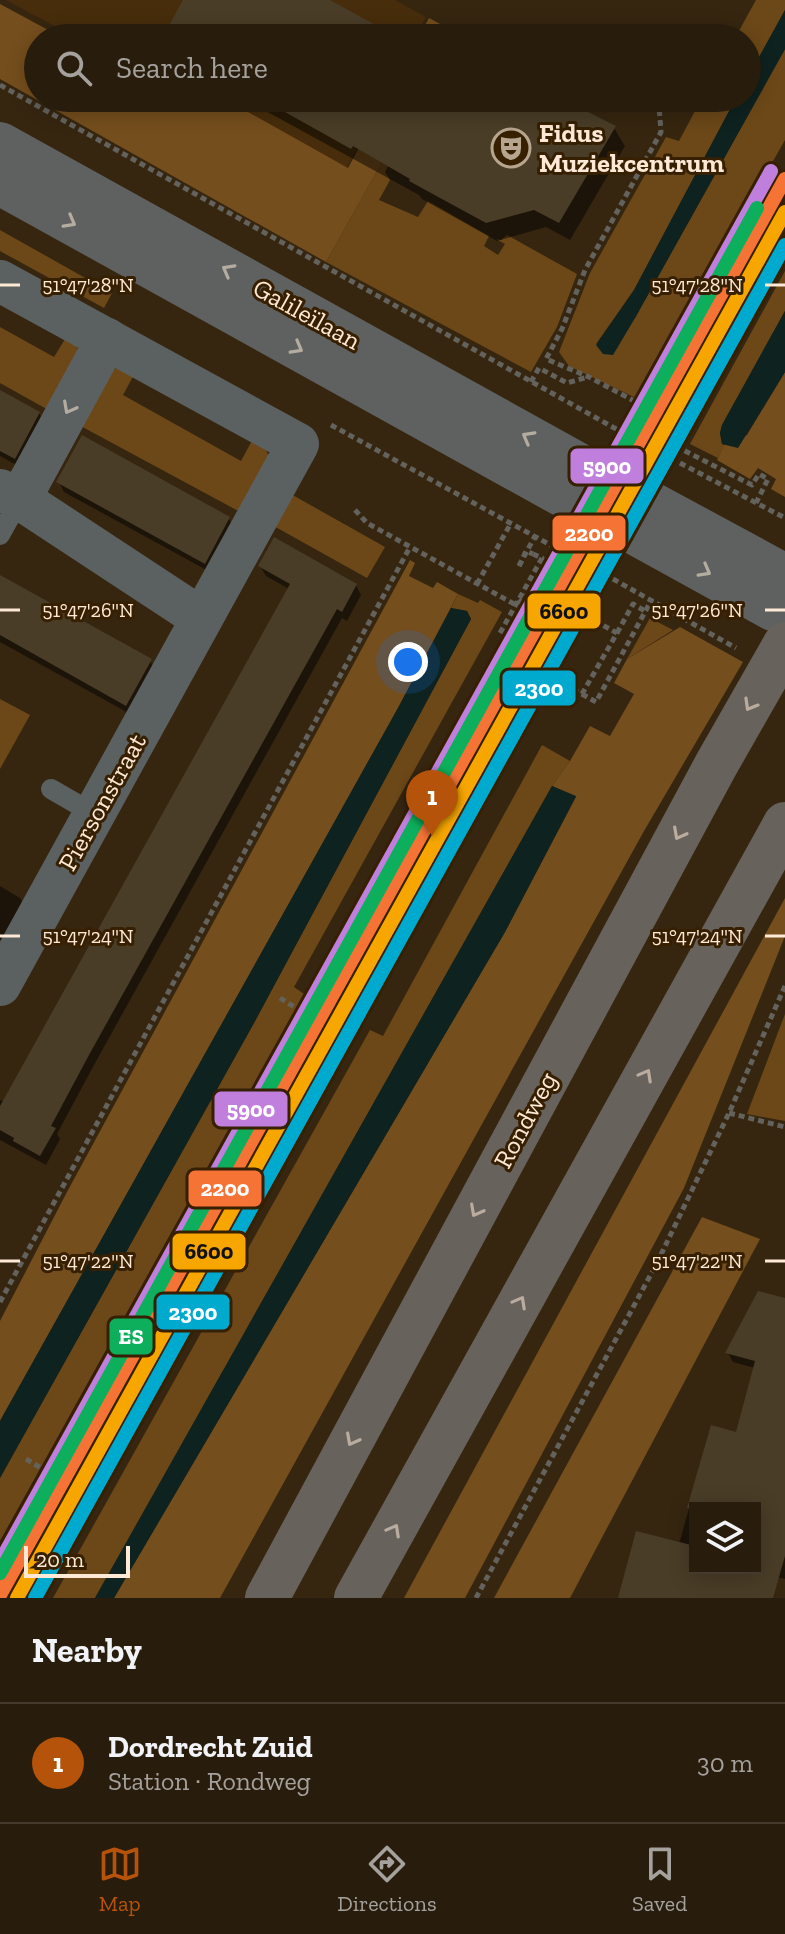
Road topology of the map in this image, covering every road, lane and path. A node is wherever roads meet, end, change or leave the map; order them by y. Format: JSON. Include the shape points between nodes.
{"nodes":[{"id":1,"x":0,"y":85,"type":"edge"},
{"id":2,"x":24,"y":98,"type":"edge"},
{"id":3,"x":48,"y":112,"type":"edge"},
{"id":4,"x":660,"y":112,"type":"edge"},
{"id":5,"x":5,"y":166,"type":"edge"},
{"id":6,"x":0,"y":281,"type":"edge"},
{"id":7,"x":107,"y":339,"type":"junction"},
{"id":8,"x":589,"y":377,"type":"junction"},
{"id":9,"x":531,"y":382,"type":"junction"},
{"id":10,"x":635,"y":401,"type":"dead end"},
{"id":11,"x":618,"y":430,"type":"dead end"},
{"id":12,"x":687,"y":451,"type":"dead end"},
{"id":13,"x":680,"y":463,"type":"dead end"},
{"id":14,"x":588,"y":490,"type":"tunnel mouth"},
{"id":15,"x":10,"y":495,"type":"edge"},
{"id":16,"x":756,"y":503,"type":"junction"},
{"id":17,"x":355,"y":510,"type":"dead end"},
{"id":18,"x":785,"y":518,"type":"edge"},
{"id":19,"x":645,"y":519,"type":"tunnel mouth"},
{"id":20,"x":511,"y":523,"type":"dead end"},
{"id":21,"x":0,"y":535,"type":"edge"},
{"id":22,"x":535,"y":536,"type":"dead end"},
{"id":23,"x":410,"y":547,"type":"junction"},
{"id":24,"x":557,"y":555,"type":"dead end"},
{"id":25,"x":613,"y":579,"type":"dead end"},
{"id":26,"x":606,"y":581,"type":"dead end"},
{"id":27,"x":477,"y":584,"type":"junction"},
{"id":28,"x":652,"y":599,"type":"junction"},
{"id":29,"x":516,"y":605,"type":"junction"},
{"id":30,"x":781,"y":610,"type":"edge"},
{"id":31,"x":645,"y":611,"type":"junction"},
{"id":32,"x":201,"y":618,"type":"junction"},
{"id":33,"x":500,"y":633,"type":"dead end"},
{"id":34,"x":617,"y":633,"type":"junction"},
{"id":35,"x":736,"y":648,"type":"dead end"},
{"id":36,"x":573,"y":689,"type":"dead end"},
{"id":37,"x":582,"y":694,"type":"junction"},
{"id":38,"x":51,"y":789,"type":"dead end"},
{"id":39,"x":96,"y":815,"type":"junction"},
{"id":40,"x":785,"y":824,"type":"edge"},
{"id":41,"x":0,"y":985,"type":"edge"},
{"id":42,"x":785,"y":986,"type":"edge"},
{"id":43,"x":280,"y":998,"type":"dead end"},
{"id":44,"x":296,"y":1008,"type":"dead end"},
{"id":45,"x":729,"y":1113,"type":"junction"},
{"id":46,"x":785,"y":1127,"type":"edge"},
{"id":47,"x":0,"y":1302,"type":"edge"},
{"id":48,"x":26,"y":1459,"type":"dead end"},
{"id":49,"x":41,"y":1468,"type":"dead end"},
{"id":50,"x":267,"y":1598,"type":"edge"},
{"id":51,"x":356,"y":1598,"type":"edge"},
{"id":52,"x":476,"y":1598,"type":"edge"}],
"edges":[{"from":1,"to":2,"type":"path"},
{"from":3,"to":9,"type":"path"},
{"from":4,"to":8,"type":"path","via":[[661,132],[585,270],[546,359]]},
{"from":5,"to":14,"type":"street","name":"Galileïlaan"},
{"from":6,"to":7,"type":"street","name":"Piersonstraat"},
{"from":7,"to":15,"type":"street","one_way":true},
{"from":7,"to":32,"type":"street","name":"Piersonstraat","via":[[298,444]]},
{"from":8,"to":9,"type":"path","via":[[567,383],[539,368]]},
{"from":8,"to":10,"type":"path"},
{"from":9,"to":11,"type":"path"},
{"from":12,"to":16,"type":"path","via":[[752,485],[759,474],[768,479]]},
{"from":13,"to":16,"type":"path"},
{"from":15,"to":21,"type":"lane"},
{"from":15,"to":32,"type":"street"},
{"from":16,"to":18,"type":"path"},
{"from":17,"to":23,"type":"path","via":[[367,523]]},
{"from":19,"to":30,"type":"street"},
{"from":20,"to":27,"type":"path"},
{"from":22,"to":29,"type":"path","bridge":true,"via":[[519,566],[526,551],[533,554],[542,558]]},
{"from":23,"to":27,"type":"path"},
{"from":23,"to":47,"type":"path"},
{"from":24,"to":29,"type":"path","via":[[540,584]]},
{"from":25,"to":28,"type":"path"},
{"from":26,"to":34,"type":"path","via":[[586,616]]},
{"from":27,"to":29,"type":"path"},
{"from":28,"to":31,"type":"path"},
{"from":28,"to":35,"type":"path"},
{"from":29,"to":33,"type":"path"},
{"from":30,"to":50,"type":"highway","name":"Rondweg","one_way":true,"via":[[716,765]]},
{"from":31,"to":34,"type":"path","via":[[633,604]]},
{"from":31,"to":37,"type":"path","via":[[596,702]]},
{"from":32,"to":39,"type":"street","name":"Piersonstraat"},
{"from":34,"to":37,"type":"path"},
{"from":36,"to":37,"type":"path"},
{"from":38,"to":39,"type":"lane"},
{"from":39,"to":41,"type":"street","name":"Piersonstraat"},
{"from":51,"to":40,"type":"highway","one_way":true},
{"from":42,"to":45,"type":"path"},
{"from":43,"to":44,"type":"path"},
{"from":45,"to":46,"type":"path"},
{"from":45,"to":52,"type":"path","via":[[657,1263]]},
{"from":48,"to":49,"type":"path"}]}
